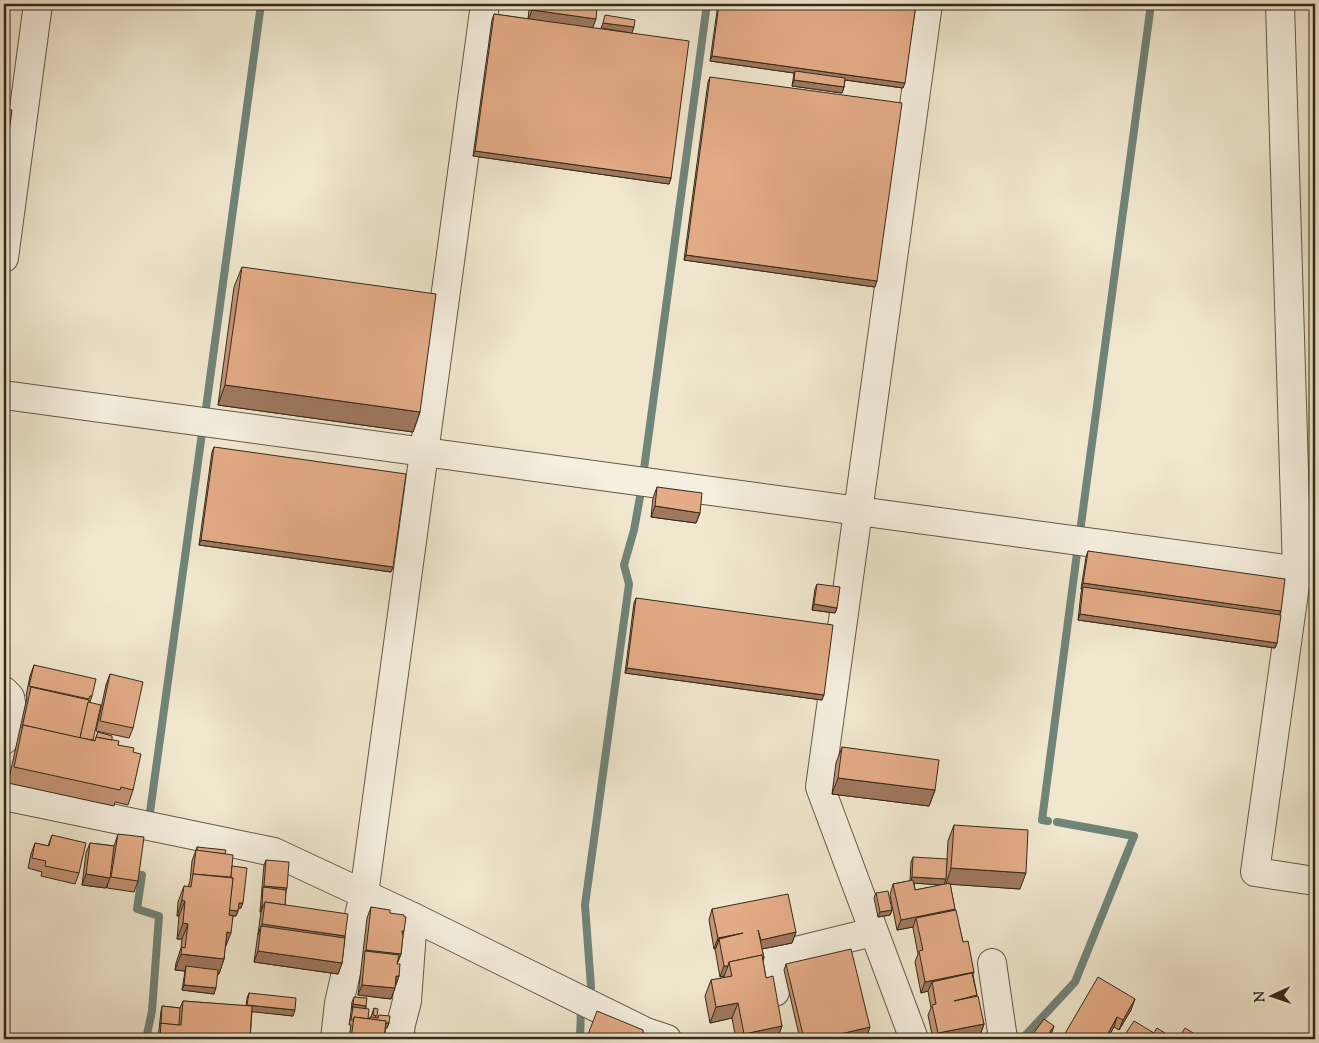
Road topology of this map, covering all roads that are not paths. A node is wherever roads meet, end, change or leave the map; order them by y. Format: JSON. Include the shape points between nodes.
{"nodes":[{"id":1,"x":38,"y":4,"type":"edge"},
{"id":2,"x":485,"y":4,"type":"edge"},
{"id":3,"x":928,"y":4,"type":"edge"},
{"id":4,"x":1280,"y":4,"type":"edge"},
{"id":5,"x":4,"y":258,"type":"edge"},
{"id":6,"x":4,"y":395,"type":"edge"},
{"id":7,"x":424,"y":454,"type":"junction"},
{"id":8,"x":858,"y":512,"type":"junction"},
{"id":9,"x":1306,"y":572,"type":"edge"},
{"id":10,"x":4,"y":691,"type":"edge"},
{"id":11,"x":4,"y":740,"type":"edge"},
{"id":12,"x":4,"y":796,"type":"edge"},
{"id":13,"x":1315,"y":881,"type":"edge"},
{"id":14,"x":364,"y":894,"type":"junction"},
{"id":15,"x":413,"y":917,"type":"junction"},
{"id":16,"x":873,"y":932,"type":"junction"},
{"id":17,"x":992,"y":963,"type":"dead end"},
{"id":18,"x":775,"y":992,"type":"edge"},
{"id":19,"x":653,"y":1037,"type":"edge"},
{"id":20,"x":335,"y":1039,"type":"edge"},
{"id":21,"x":399,"y":1039,"type":"edge"},
{"id":22,"x":914,"y":1039,"type":"edge"},
{"id":23,"x":1003,"y":1039,"type":"edge"}],
"edges":[{"from":1,"to":5,"type":"street"},
{"from":2,"to":7,"type":"street"},
{"from":3,"to":8,"type":"street"},
{"from":4,"to":9,"type":"street"},
{"from":6,"to":7,"type":"street"},
{"from":7,"to":8,"type":"street"},
{"from":7,"to":14,"type":"street"},
{"from":8,"to":9,"type":"street"},
{"from":8,"to":16,"type":"street","via":[[820,787]]},
{"from":9,"to":13,"type":"street","via":[[1255,872]]},
{"from":10,"to":11,"type":"street","via":[[10,697],[12,708]]},
{"from":12,"to":14,"type":"street","via":[[274,852]]},
{"from":14,"to":15,"type":"street"},
{"from":14,"to":20,"type":"street","via":[[339,1003]]},
{"from":15,"to":19,"type":"street"},
{"from":15,"to":21,"type":"street","via":[[406,1001]]},
{"from":16,"to":18,"type":"street","via":[[767,958]]},
{"from":16,"to":22,"type":"street"},
{"from":17,"to":23,"type":"street"}]}
